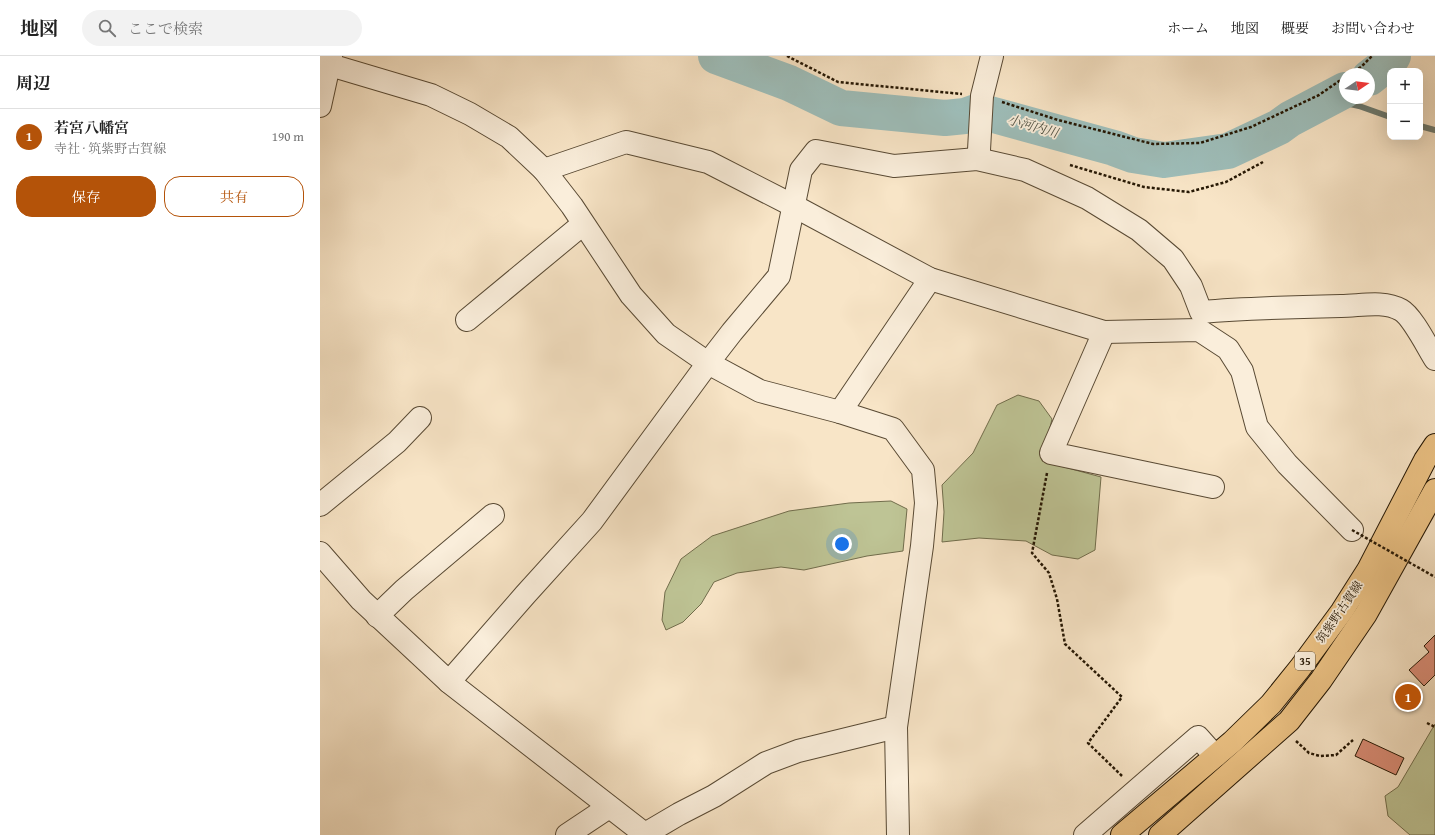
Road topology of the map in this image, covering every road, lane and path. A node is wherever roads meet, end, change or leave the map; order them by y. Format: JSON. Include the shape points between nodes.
{"nodes":[{"id":1,"x":787,"y":56,"type":"edge"},
{"id":2,"x":992,"y":56,"type":"edge"},
{"id":3,"x":1372,"y":56,"type":"edge"},
{"id":4,"x":330,"y":61,"type":"edge"},
{"id":5,"x":1359,"y":68,"type":"edge"},
{"id":6,"x":1339,"y":81,"type":"edge"},
{"id":7,"x":982,"y":96,"type":"junction"},
{"id":8,"x":320,"y":106,"type":"edge"},
{"id":9,"x":978,"y":155,"type":"junction"},
{"id":10,"x":1262,"y":162,"type":"dead end"},
{"id":11,"x":1067,"y":165,"type":"dead end"},
{"id":12,"x":544,"y":170,"type":"junction"},
{"id":13,"x":794,"y":206,"type":"junction"},
{"id":14,"x":583,"y":224,"type":"junction"},
{"id":15,"x":930,"y":279,"type":"junction"},
{"id":16,"x":467,"y":320,"type":"dead end"},
{"id":17,"x":1200,"y":321,"type":"junction"},
{"id":18,"x":1104,"y":332,"type":"junction"},
{"id":19,"x":1435,"y":359,"type":"edge"},
{"id":20,"x":708,"y":363,"type":"junction"},
{"id":21,"x":840,"y":412,"type":"junction"},
{"id":22,"x":420,"y":418,"type":"dead end"},
{"id":23,"x":1435,"y":445,"type":"edge"},
{"id":24,"x":1051,"y":453,"type":"junction"},
{"id":25,"x":1213,"y":487,"type":"dead end"},
{"id":26,"x":1435,"y":490,"type":"edge"},
{"id":27,"x":320,"y":505,"type":"edge"},
{"id":28,"x":492,"y":515,"type":"dead end"},
{"id":29,"x":1352,"y":530,"type":"joint"},
{"id":30,"x":320,"y":553,"type":"edge"},
{"id":31,"x":1435,"y":577,"type":"edge"},
{"id":32,"x":377,"y":616,"type":"junction"},
{"id":33,"x":449,"y":682,"type":"junction"},
{"id":34,"x":1427,"y":723,"type":"dead end"},
{"id":35,"x":896,"y":727,"type":"junction"},
{"id":36,"x":1435,"y":727,"type":"edge"},
{"id":37,"x":1353,"y":740,"type":"dead end"},
{"id":38,"x":1296,"y":741,"type":"dead end"},
{"id":39,"x":1215,"y":756,"type":"junction"},
{"id":40,"x":1137,"y":791,"type":"junction"},
{"id":41,"x":608,"y":807,"type":"junction"},
{"id":42,"x":567,"y":835,"type":"edge"},
{"id":43,"x":645,"y":835,"type":"edge"},
{"id":44,"x":898,"y":835,"type":"edge"},
{"id":45,"x":1085,"y":835,"type":"edge"},
{"id":46,"x":1122,"y":835,"type":"edge"},
{"id":47,"x":1160,"y":835,"type":"edge"}],
"edges":[{"from":1,"to":7,"type":"path","via":[[838,82]]},
{"from":2,"to":7,"type":"street"},
{"from":3,"to":5,"type":"path"},
{"from":4,"to":8,"type":"street"},
{"from":4,"to":12,"type":"street","via":[[431,95],[470,114],[509,138]]},
{"from":6,"to":7,"type":"path","via":[[1319,95],[1251,127],[1200,143],[1153,144],[1058,120]]},
{"from":7,"to":9,"type":"street"},
{"from":9,"to":13,"type":"street","via":[[894,166],[816,151],[801,170]]},
{"from":9,"to":17,"type":"street","via":[[1025,170],[1087,198],[1139,230],[1173,260],[1191,286]]},
{"from":10,"to":11,"type":"path","via":[[1226,182],[1189,192],[1144,187]]},
{"from":12,"to":13,"type":"street","via":[[626,142],[708,162]]},
{"from":12,"to":14,"type":"street"},
{"from":13,"to":15,"type":"street"},
{"from":13,"to":20,"type":"street","via":[[779,276]]},
{"from":14,"to":16,"type":"street"},
{"from":14,"to":20,"type":"street","via":[[631,295],[656,323],[666,334]]},
{"from":15,"to":18,"type":"street"},
{"from":15,"to":21,"type":"street"},
{"from":17,"to":18,"type":"street"},
{"from":17,"to":19,"type":"street","via":[[1256,308],[1379,304],[1402,310],[1417,328]]},
{"from":17,"to":29,"type":"street","via":[[1228,349],[1242,371],[1257,427],[1287,464]]},
{"from":18,"to":24,"type":"street"},
{"from":20,"to":21,"type":"street","via":[[760,391]]},
{"from":20,"to":33,"type":"street","via":[[592,521]]},
{"from":21,"to":35,"type":"street","via":[[893,429],[923,470],[926,503],[922,546]]},
{"from":22,"to":27,"type":"street","via":[[397,442]]},
{"from":23,"to":39,"type":"main road","name":"筑紫野古賀線","number":"35","via":[[1368,570],[1342,612],[1271,704]]},
{"from":24,"to":25,"type":"street"},
{"from":24,"to":40,"type":"path","via":[[1032,553],[1049,573],[1057,599],[1065,644],[1122,696],[1088,743]]},
{"from":26,"to":47,"type":"main road","name":"筑紫野古賀線","number":"35","via":[[1366,614],[1321,680],[1289,721]]},
{"from":28,"to":32,"type":"street"},
{"from":29,"to":31,"type":"path","bridge":true},
{"from":30,"to":32,"type":"street"},
{"from":32,"to":33,"type":"street"},
{"from":33,"to":41,"type":"street"},
{"from":34,"to":36,"type":"path"},
{"from":35,"to":43,"type":"street","via":[[798,751],[766,763]]},
{"from":35,"to":44,"type":"street"},
{"from":37,"to":38,"type":"path","via":[[1336,755],[1320,756],[1309,753]]},
{"from":39,"to":40,"type":"street","via":[[1198,736]]},
{"from":39,"to":46,"type":"main road","name":"筑紫野古賀線","number":"35"},
{"from":40,"to":45,"type":"street"},
{"from":41,"to":42,"type":"street"},
{"from":41,"to":43,"type":"street"}]}
